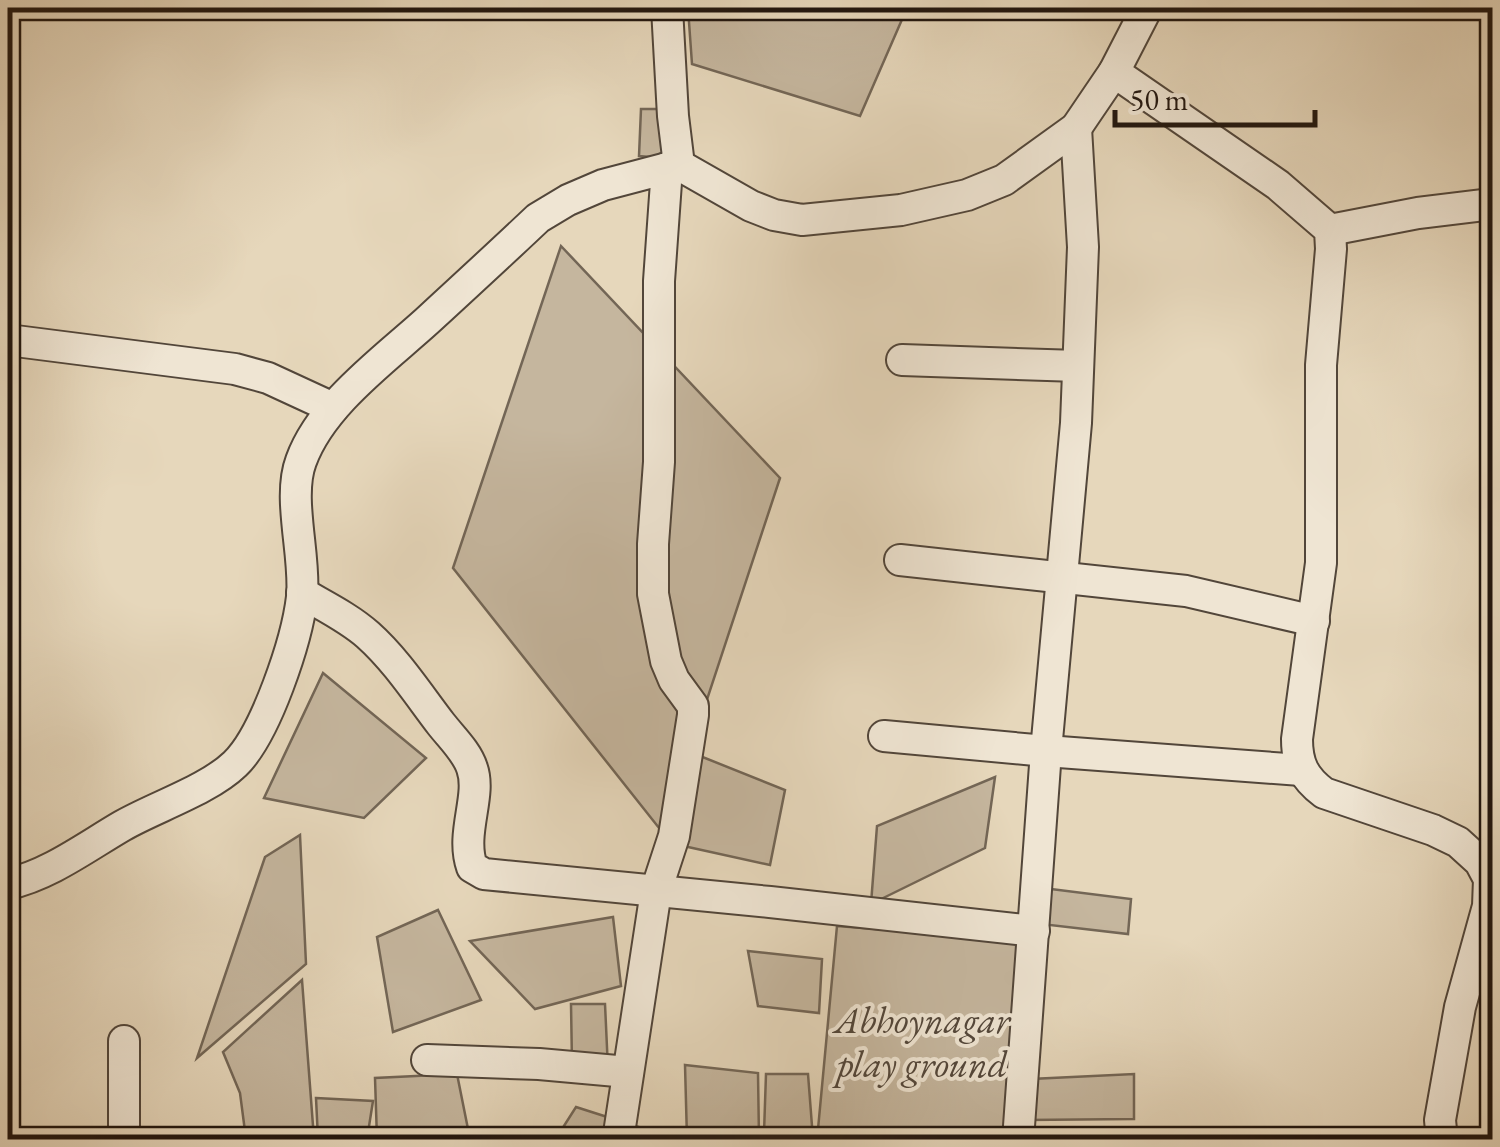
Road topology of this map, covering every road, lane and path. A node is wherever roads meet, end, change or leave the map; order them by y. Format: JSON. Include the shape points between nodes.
{"nodes":[{"id":1,"x":667,"y":8,"type":"edge"},
{"id":2,"x":1147,"y":8,"type":"edge"},
{"id":3,"x":1114,"y":72,"type":"junction"},
{"id":4,"x":1076,"y":128,"type":"junction"},
{"id":5,"x":673,"y":167,"type":"junction"},
{"id":6,"x":1492,"y":204,"type":"edge"},
{"id":7,"x":1330,"y":230,"type":"junction"},
{"id":8,"x":8,"y":340,"type":"edge"},
{"id":9,"x":902,"y":360,"type":"dead end"},
{"id":10,"x":1078,"y":366,"type":"junction"},
{"id":11,"x":333,"y":408,"type":"junction"},
{"id":12,"x":900,"y":560,"type":"dead end"},
{"id":13,"x":1063,"y":577,"type":"junction"},
{"id":14,"x":302,"y":593,"type":"junction"},
{"id":15,"x":1314,"y":621,"type":"junction"},
{"id":16,"x":884,"y":736,"type":"dead end"},
{"id":17,"x":1046,"y":752,"type":"junction"},
{"id":18,"x":1301,"y":770,"type":"junction"},
{"id":19,"x":8,"y":884,"type":"edge"},
{"id":20,"x":656,"y":890,"type":"junction"},
{"id":21,"x":1034,"y":931,"type":"junction"},
{"id":22,"x":124,"y":1041,"type":"dead end"},
{"id":23,"x":428,"y":1060,"type":"dead end"},
{"id":24,"x":628,"y":1072,"type":"junction"},
{"id":25,"x":124,"y":1140,"type":"edge"},
{"id":26,"x":618,"y":1140,"type":"edge"},
{"id":27,"x":1018,"y":1140,"type":"edge"},
{"id":28,"x":1442,"y":1140,"type":"edge"}],
"edges":[{"from":1,"to":5,"type":"street"},
{"from":2,"to":3,"type":"street"},
{"from":3,"to":4,"type":"street"},
{"from":3,"to":7,"type":"street","via":[[1278,185]]},
{"from":4,"to":5,"type":"street","via":[[1004,180],[968,195],[802,220],[751,206]]},
{"from":4,"to":10,"type":"street"},
{"from":5,"to":11,"type":"street","via":[[603,185],[538,218]]},
{"from":5,"to":20,"type":"street","via":[[658,281],[653,594],[666,660],[693,716],[674,836]]},
{"from":6,"to":7,"type":"street"},
{"from":7,"to":15,"type":"street"},
{"from":8,"to":11,"type":"street","via":[[235,370]]},
{"from":9,"to":10,"type":"street"},
{"from":10,"to":13,"type":"street"},
{"from":11,"to":14,"type":"street","via":[[298,472]]},
{"from":12,"to":13,"type":"street"},
{"from":13,"to":15,"type":"street","via":[[1186,590]]},
{"from":13,"to":17,"type":"street"},
{"from":14,"to":19,"type":"street","via":[[281,678],[253,742],[234,765],[54,866]]},
{"from":14,"to":20,"type":"street","via":[[368,635],[464,754],[475,782],[467,840],[472,868]]},
{"from":15,"to":18,"type":"street","via":[[1297,740]]},
{"from":16,"to":17,"type":"street"},
{"from":17,"to":18,"type":"street"},
{"from":17,"to":21,"type":"street"},
{"from":18,"to":28,"type":"street","via":[[1324,792],[1458,842],[1489,879],[1460,1007]]},
{"from":20,"to":21,"type":"street"},
{"from":20,"to":24,"type":"street"},
{"from":21,"to":27,"type":"street"},
{"from":22,"to":25,"type":"street"},
{"from":23,"to":24,"type":"street"},
{"from":24,"to":26,"type":"street"}]}
